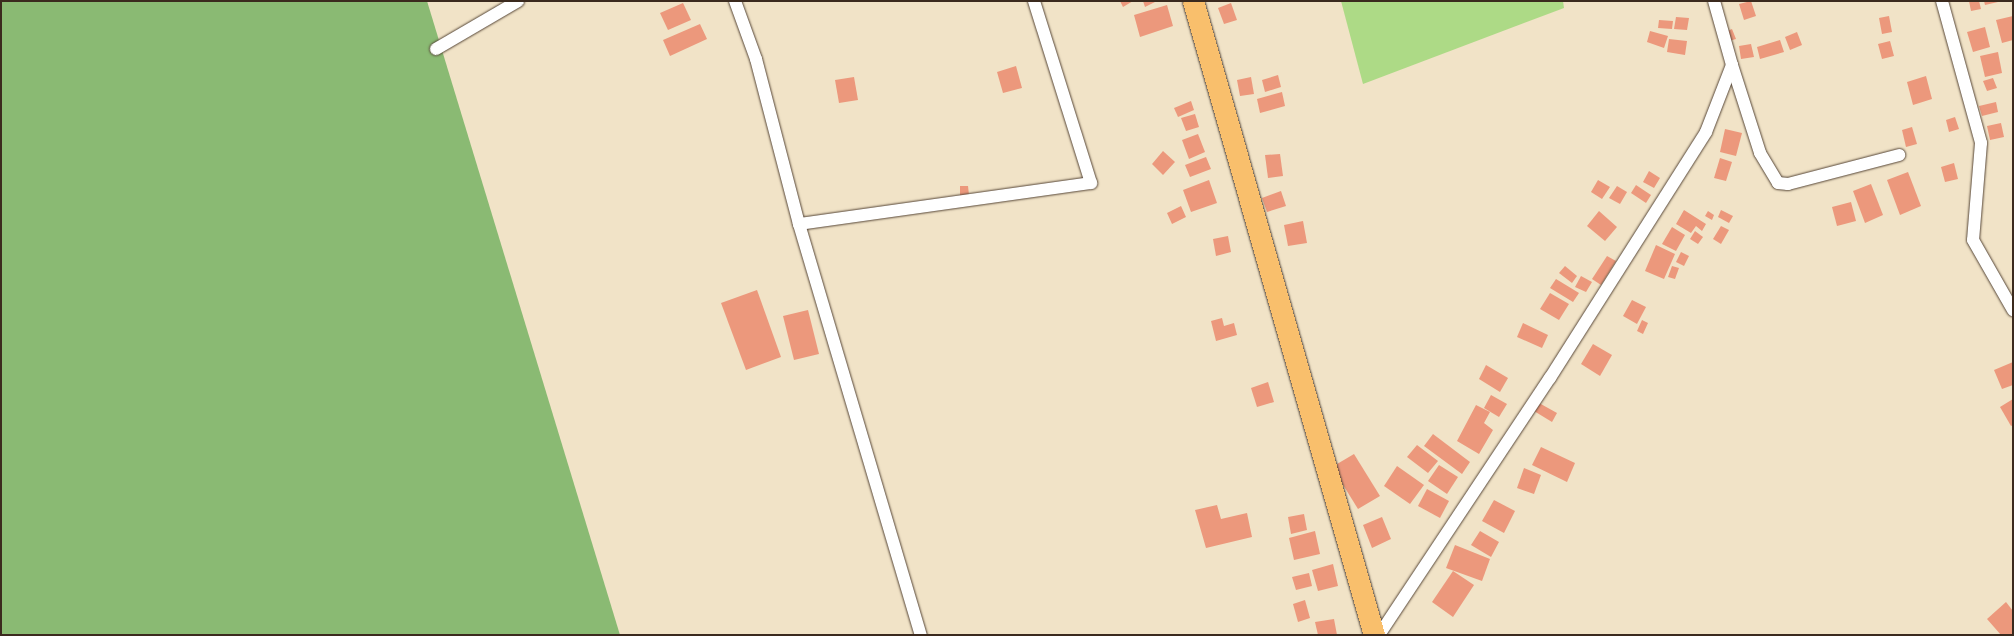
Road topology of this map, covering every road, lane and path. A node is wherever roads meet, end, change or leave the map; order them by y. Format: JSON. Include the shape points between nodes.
{"nodes":[{"id":1,"x":518,"y":1,"type":"edge"},
{"id":2,"x":735,"y":1,"type":"edge"},
{"id":3,"x":1034,"y":1,"type":"edge"},
{"id":4,"x":1192,"y":1,"type":"edge"},
{"id":5,"x":1714,"y":1,"type":"edge"},
{"id":6,"x":1942,"y":1,"type":"edge"},
{"id":7,"x":436,"y":49,"type":"dead end"},
{"id":8,"x":1732,"y":65,"type":"junction"},
{"id":9,"x":1899,"y":155,"type":"dead end"},
{"id":10,"x":799,"y":224,"type":"junction"},
{"id":11,"x":2013,"y":310,"type":"edge"},
{"id":12,"x":921,"y":635,"type":"edge"},
{"id":13,"x":1374,"y":635,"type":"edge"},
{"id":14,"x":1379,"y":635,"type":"edge"}],
"edges":[{"from":1,"to":7,"type":"street"},
{"from":2,"to":10,"type":"street","via":[[756,59]]},
{"from":3,"to":10,"type":"street","via":[[1091,183]]},
{"from":4,"to":13,"type":"main road"},
{"from":5,"to":8,"type":"street"},
{"from":6,"to":11,"type":"street","via":[[1981,143],[1973,240]]},
{"from":8,"to":9,"type":"street","via":[[1760,153],[1778,183],[1788,184]]},
{"from":8,"to":14,"type":"street","via":[[1701,140],[1550,378]]},
{"from":10,"to":12,"type":"street"}]}
